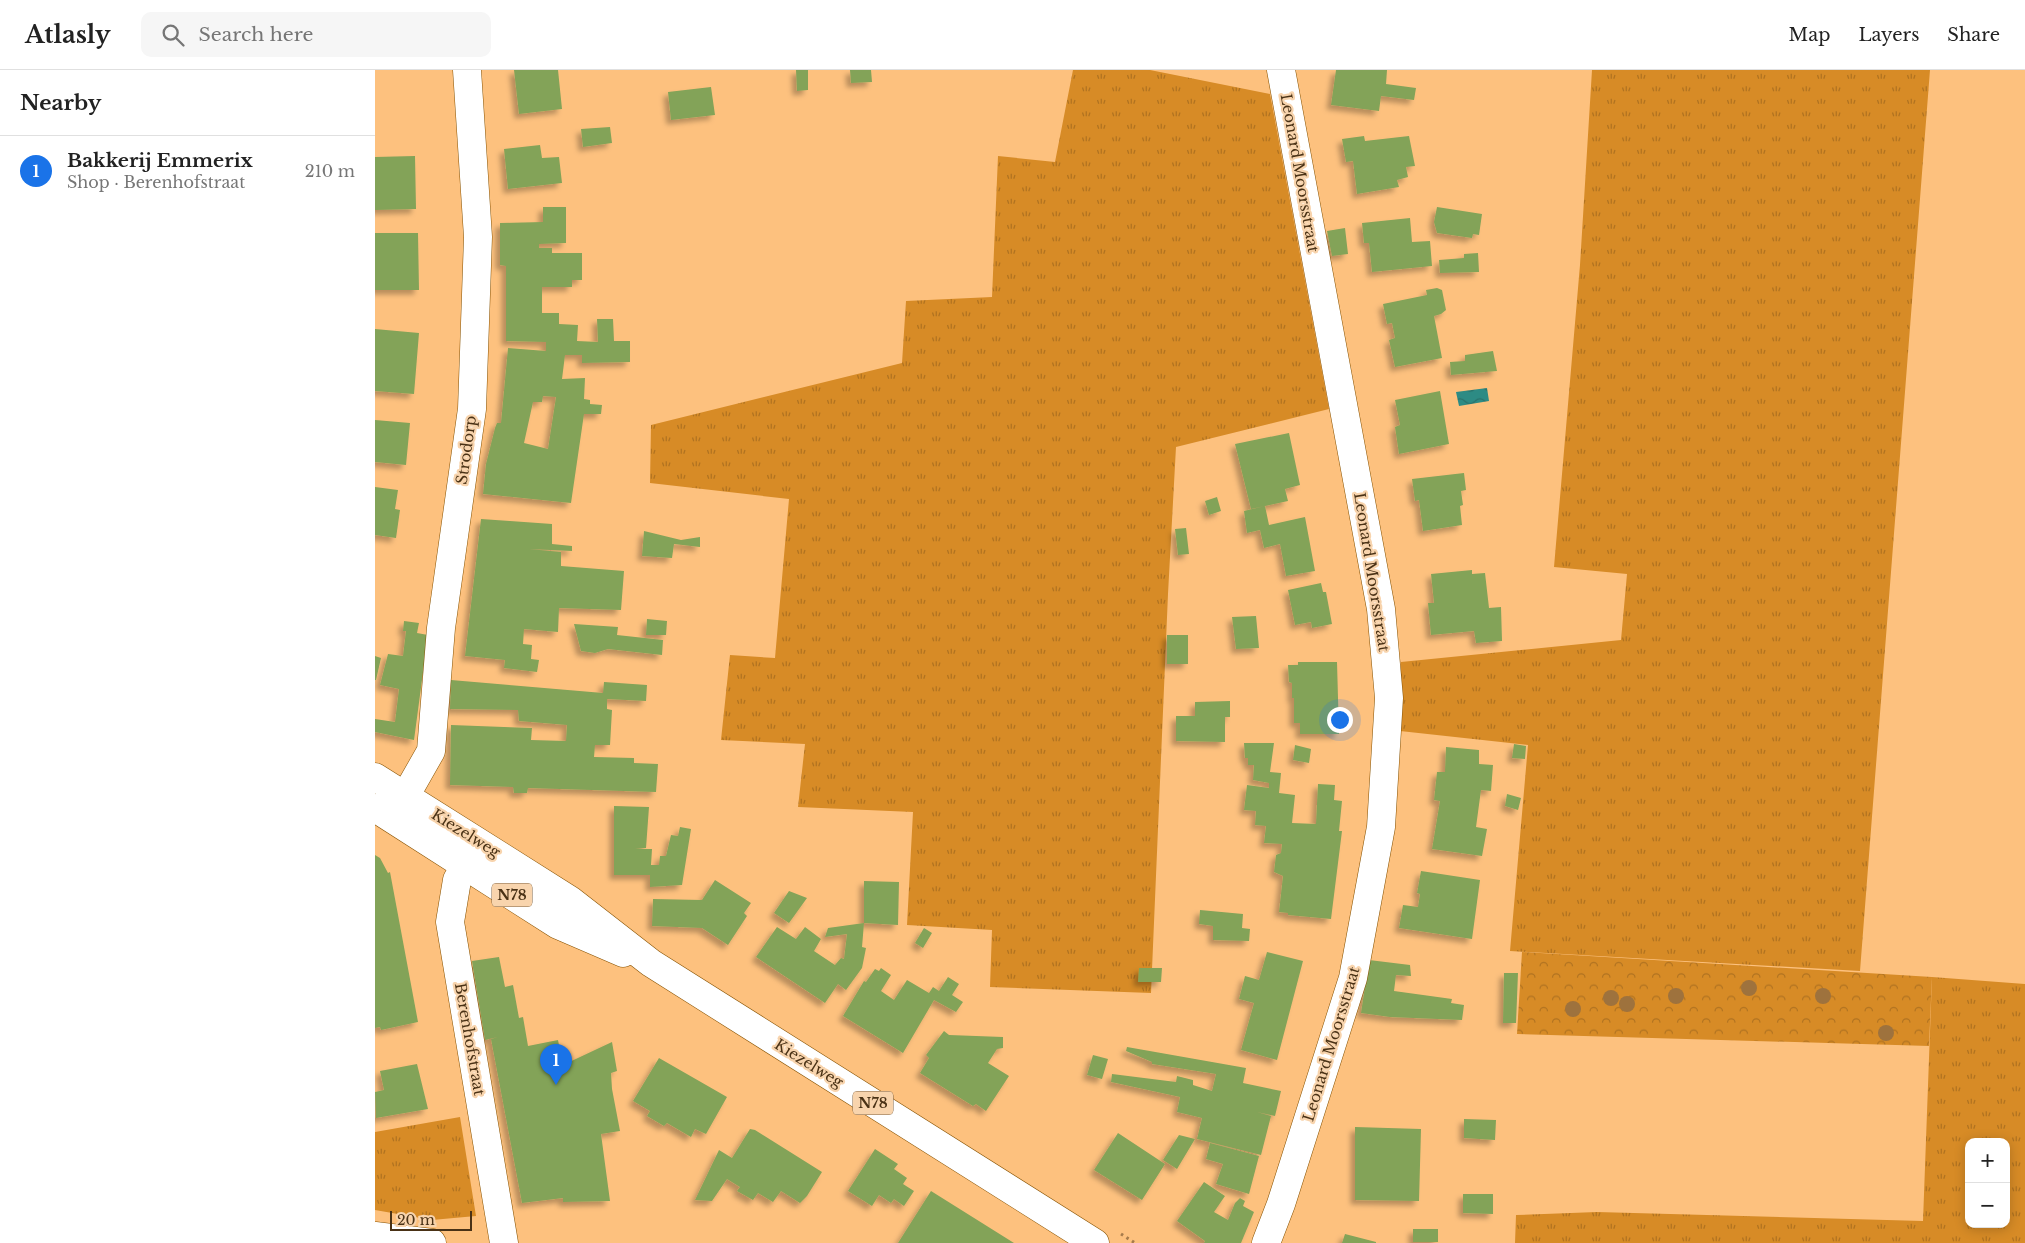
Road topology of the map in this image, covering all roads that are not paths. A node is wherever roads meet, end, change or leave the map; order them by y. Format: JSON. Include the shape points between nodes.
{"nodes":[{"id":1,"x":467,"y":70,"type":"edge"},
{"id":2,"x":1281,"y":70,"type":"edge"},
{"id":3,"x":375,"y":777,"type":"edge"},
{"id":4,"x":407,"y":796,"type":"junction"},
{"id":5,"x":384,"y":813,"type":"edge"},
{"id":6,"x":479,"y":841,"type":"junction"},
{"id":7,"x":465,"y":864,"type":"junction"},
{"id":8,"x":651,"y":963,"type":"junction"},
{"id":9,"x":375,"y":1236,"type":"edge"},
{"id":10,"x":432,"y":1243,"type":"edge"},
{"id":11,"x":504,"y":1243,"type":"edge"},
{"id":12,"x":1095,"y":1243,"type":"edge"},
{"id":13,"x":1266,"y":1243,"type":"edge"}],
"edges":[{"from":1,"to":4,"type":"street","name":"Strodorp","via":[[478,237],[472,409],[441,628],[431,751]]},
{"from":2,"to":13,"type":"street","name":"Leonard Moorsstraat","via":[[1381,609],[1389,698],[1381,827],[1353,978]]},
{"from":3,"to":4,"type":"street","name":"Kiezelweg","number":"N78"},
{"from":4,"to":5,"type":"street","name":"Strodorp"},
{"from":4,"to":6,"type":"street","name":"Kiezelweg","number":"N78"},
{"from":5,"to":7,"type":"street","name":"Kiezelweg","number":"N78"},
{"from":6,"to":7,"type":"street","name":"Berenhofstraat"},
{"from":6,"to":8,"type":"street","name":"Kiezelweg","number":"N78","via":[[570,900]]},
{"from":7,"to":8,"type":"street","name":"Kiezelweg","number":"N78","via":[[558,925]]},
{"from":7,"to":11,"type":"street","name":"Berenhofstraat","via":[[457,880],[450,922]]},
{"from":8,"to":12,"type":"street","name":"Kiezelweg","number":"N78"},
{"from":9,"to":10,"type":"street"}]}
